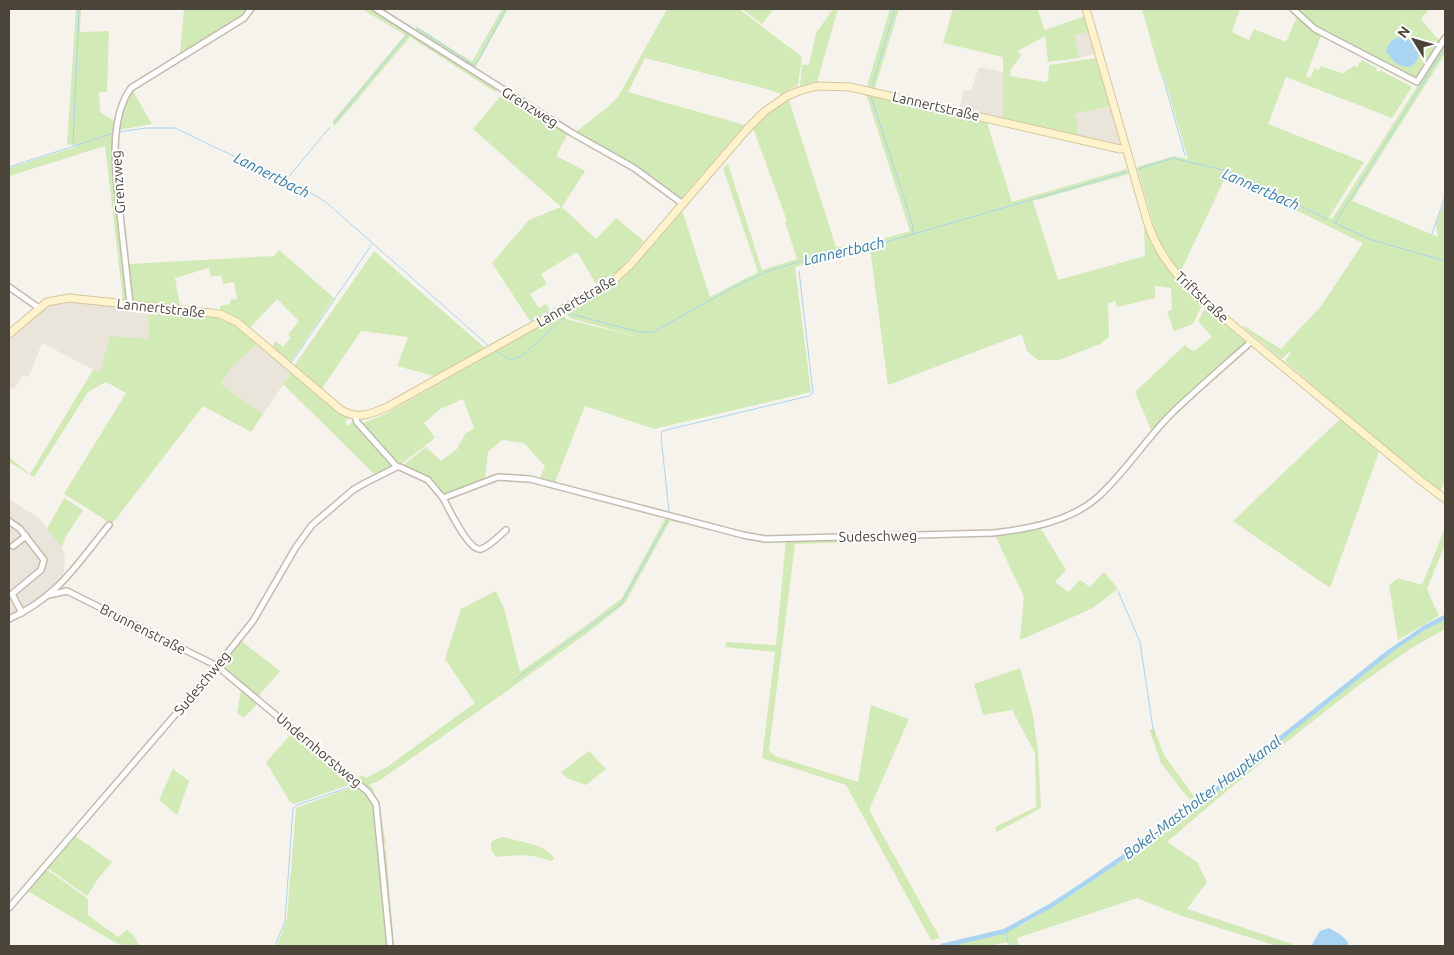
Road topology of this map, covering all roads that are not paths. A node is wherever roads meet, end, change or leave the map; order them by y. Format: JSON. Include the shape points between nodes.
{"nodes":[{"id":1,"x":251,"y":9,"type":"edge"},
{"id":2,"x":376,"y":9,"type":"edge"},
{"id":3,"x":1086,"y":9,"type":"edge"},
{"id":4,"x":1293,"y":9,"type":"edge"},
{"id":5,"x":1445,"y":38,"type":"edge"},
{"id":6,"x":1126,"y":148,"type":"junction"},
{"id":7,"x":683,"y":204,"type":"junction"},
{"id":8,"x":9,"y":287,"type":"edge"},
{"id":9,"x":130,"y":304,"type":"junction"},
{"id":10,"x":39,"y":308,"type":"junction"},
{"id":11,"x":9,"y":334,"type":"edge"},
{"id":12,"x":1252,"y":341,"type":"junction"},
{"id":13,"x":355,"y":416,"type":"junction"},
{"id":14,"x":397,"y":467,"type":"junction"},
{"id":15,"x":443,"y":498,"type":"junction"},
{"id":16,"x":1445,"y":499,"type":"edge"},
{"id":17,"x":9,"y":521,"type":"edge"},
{"id":18,"x":108,"y":525,"type":"dead end"},
{"id":19,"x":506,"y":530,"type":"dead end"},
{"id":20,"x":26,"y":536,"type":"junction"},
{"id":21,"x":13,"y":546,"type":"dead end"},
{"id":22,"x":63,"y":582,"type":"junction"},
{"id":23,"x":67,"y":591,"type":"junction"},
{"id":24,"x":10,"y":593,"type":"edge"},
{"id":25,"x":50,"y":595,"type":"junction"},
{"id":26,"x":22,"y":612,"type":"junction"},
{"id":27,"x":9,"y":619,"type":"edge"},
{"id":28,"x":218,"y":666,"type":"junction"},
{"id":29,"x":9,"y":908,"type":"edge"},
{"id":30,"x":390,"y":946,"type":"edge"}],
"edges":[{"from":1,"to":9,"type":"street","name":"Grenzweg","via":[[244,18],[131,88],[124,97],[114,161]]},
{"from":2,"to":7,"type":"street","name":"Grenzweg","via":[[572,133],[634,168]]},
{"from":3,"to":6,"type":"street","name":"Triftstraße"},
{"from":4,"to":5,"type":"street","via":[[1315,29],[1417,82]]},
{"from":6,"to":7,"type":"street","name":"Lannertstraße","via":[[850,87],[817,86],[787,96],[764,112]]},
{"from":6,"to":12,"type":"street","name":"Triftstraße","via":[[1148,224],[1163,256],[1186,285]]},
{"from":7,"to":13,"type":"street","name":"Lannertstraße","via":[[613,281],[389,406],[371,414]]},
{"from":8,"to":10,"type":"street"},
{"from":9,"to":10,"type":"street","name":"Lannertstraße","via":[[69,298],[55,300]]},
{"from":9,"to":13,"type":"street","name":"Lannertstraße","via":[[229,318],[334,406]]},
{"from":10,"to":11,"type":"street","name":"Lannertstraße"},
{"from":12,"to":15,"type":"street","name":"Sudeschweg","via":[[1171,413],[1098,497],[1060,519],[1008,532],[765,539],[507,477]]},
{"from":12,"to":16,"type":"street","name":"Triftstraße"},
{"from":13,"to":14,"type":"street"},
{"from":14,"to":15,"type":"street","via":[[428,480]]},
{"from":14,"to":28,"type":"street","name":"Sudeschweg","via":[[353,490],[312,525],[253,622]]},
{"from":15,"to":19,"type":"street","via":[[476,549],[482,549]]},
{"from":17,"to":20,"type":"street"},
{"from":18,"to":22,"type":"street"},
{"from":20,"to":21,"type":"street"},
{"from":20,"to":24,"type":"street","via":[[44,560],[41,570]]},
{"from":22,"to":23,"type":"street"},
{"from":22,"to":25,"type":"street"},
{"from":23,"to":25,"type":"street"},
{"from":23,"to":28,"type":"street","name":"Brunnenstraße"},
{"from":24,"to":26,"type":"street"},
{"from":25,"to":26,"type":"street"},
{"from":26,"to":27,"type":"street"},
{"from":28,"to":29,"type":"street","name":"Sudeschweg"},
{"from":28,"to":30,"type":"street","name":"Undernhorstweg","via":[[368,792],[376,804]]}]}
